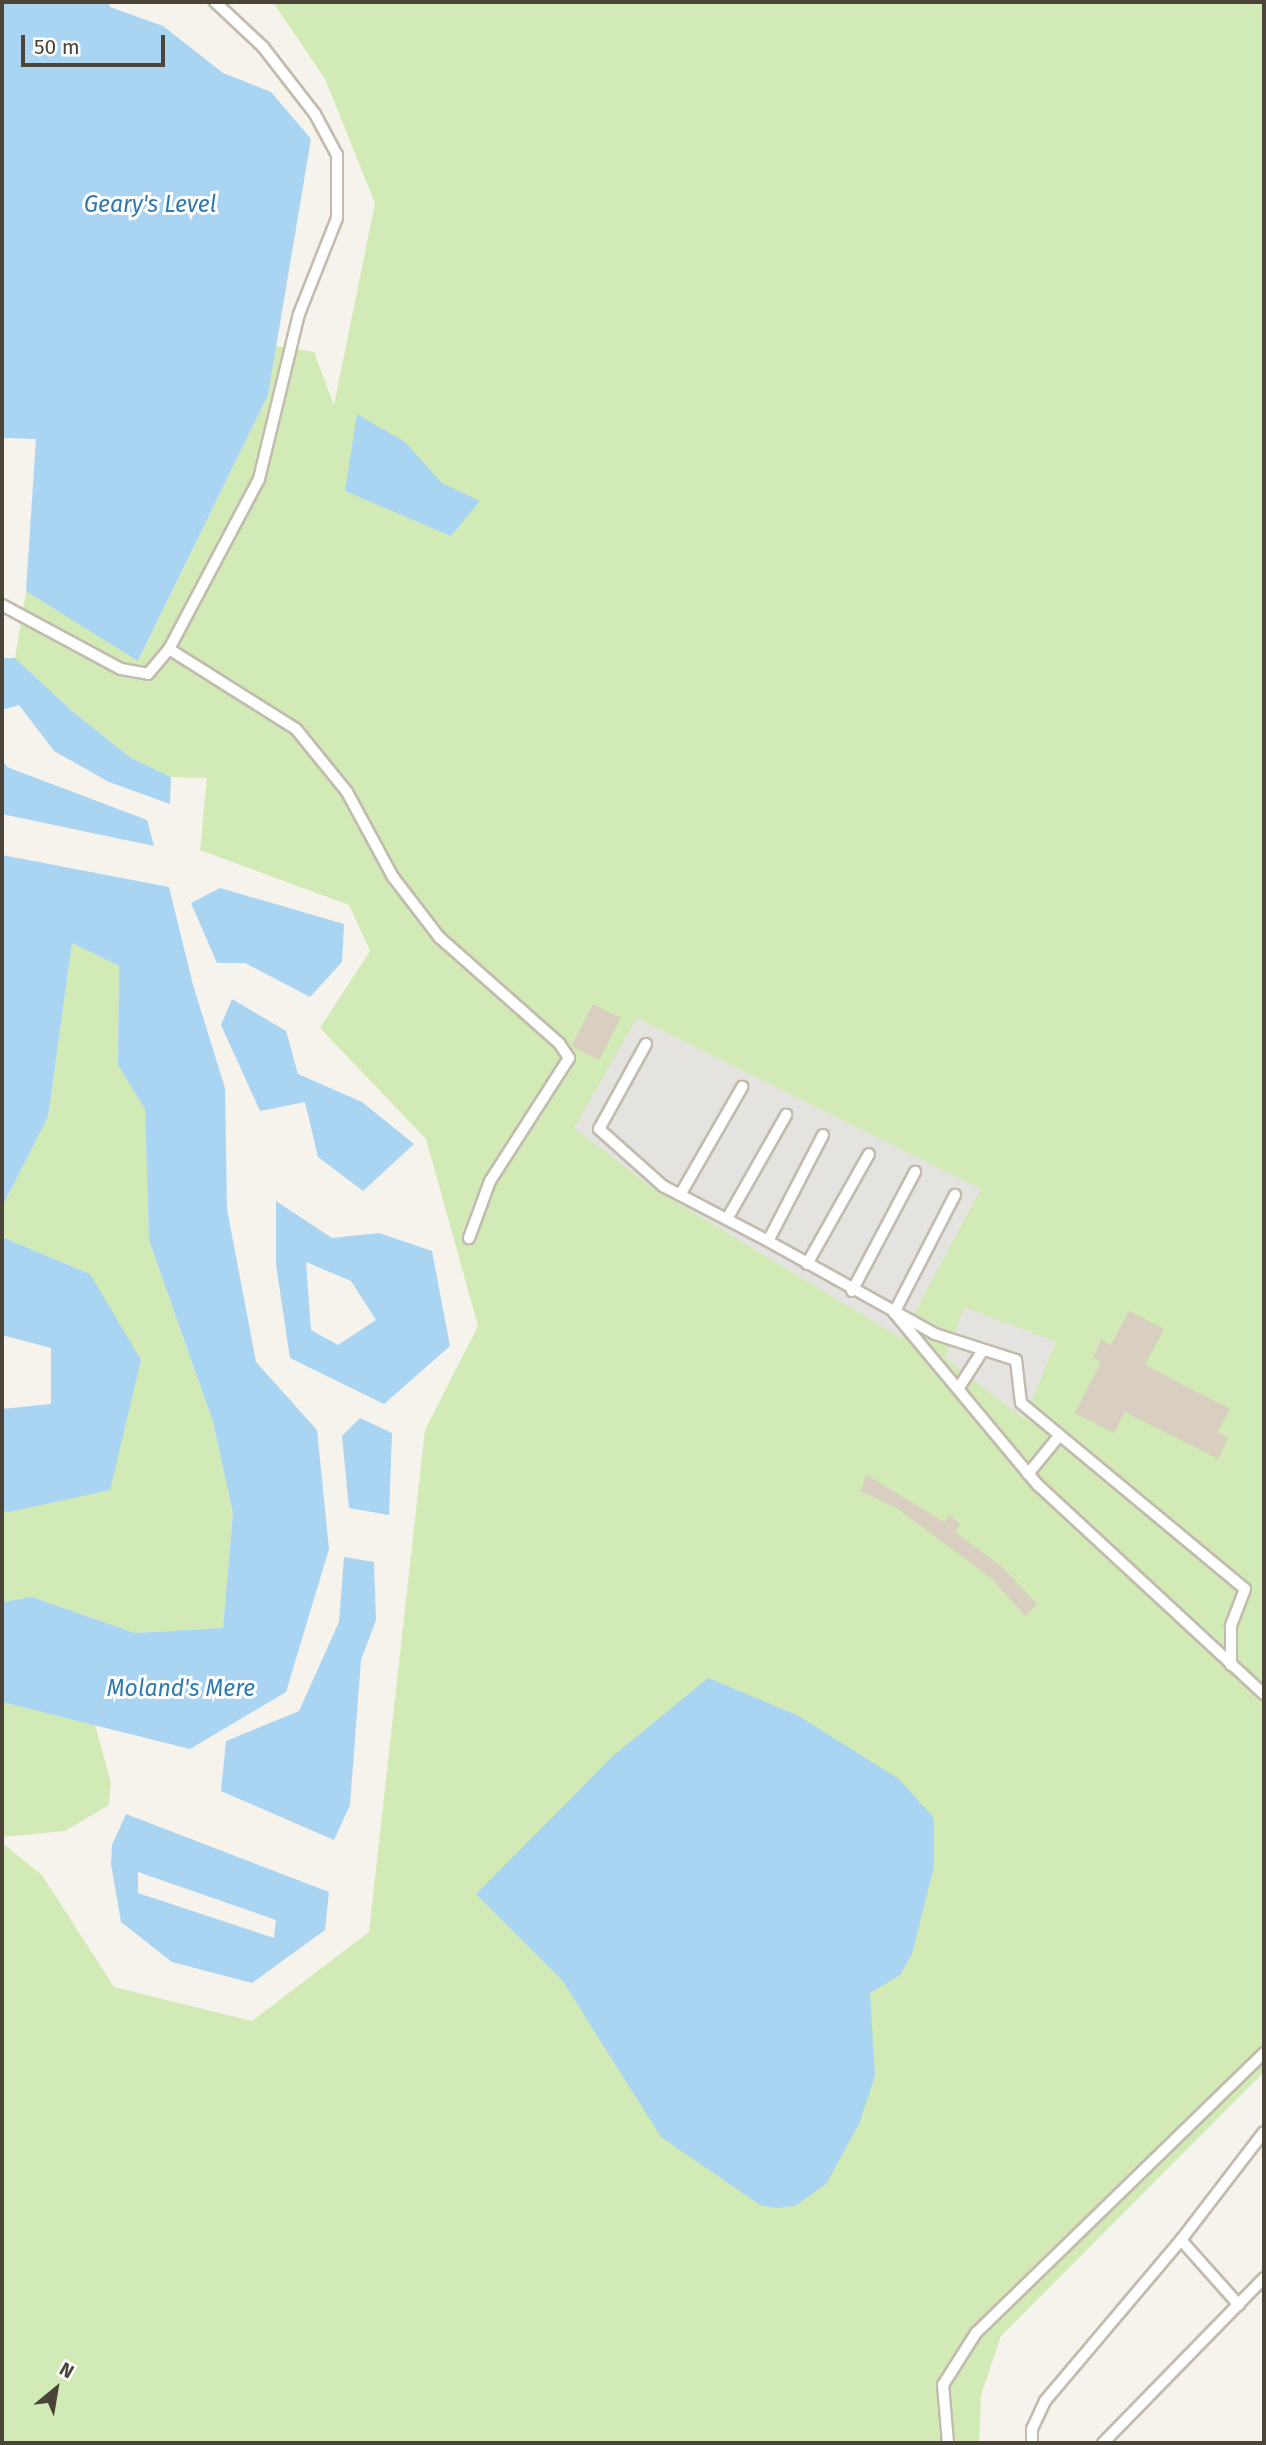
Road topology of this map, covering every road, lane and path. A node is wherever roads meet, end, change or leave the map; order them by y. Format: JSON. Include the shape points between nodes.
{"nodes":[{"id":1,"x":215,"y":2,"type":"edge"},
{"id":2,"x":2,"y":605,"type":"edge"},
{"id":3,"x":169,"y":649,"type":"junction"},
{"id":4,"x":646,"y":1044,"type":"dead end"},
{"id":5,"x":742,"y":1087,"type":"dead end"},
{"id":6,"x":786,"y":1115,"type":"dead end"},
{"id":7,"x":823,"y":1135,"type":"dead end"},
{"id":8,"x":869,"y":1154,"type":"dead end"},
{"id":9,"x":915,"y":1172,"type":"dead end"},
{"id":10,"x":680,"y":1195,"type":"junction"},
{"id":11,"x":955,"y":1195,"type":"dead end"},
{"id":12,"x":727,"y":1219,"type":"junction"},
{"id":13,"x":469,"y":1238,"type":"dead end"},
{"id":14,"x":768,"y":1241,"type":"junction"},
{"id":15,"x":807,"y":1264,"type":"junction"},
{"id":16,"x":852,"y":1291,"type":"junction"},
{"id":17,"x":894,"y":1313,"type":"junction"},
{"id":18,"x":983,"y":1350,"type":"junction"},
{"id":19,"x":958,"y":1390,"type":"junction"},
{"id":20,"x":1059,"y":1436,"type":"junction"},
{"id":21,"x":1028,"y":1474,"type":"junction"},
{"id":22,"x":1231,"y":1665,"type":"junction"},
{"id":23,"x":1264,"y":1694,"type":"edge"},
{"id":24,"x":1264,"y":2053,"type":"edge"},
{"id":25,"x":1264,"y":2132,"type":"edge"},
{"id":26,"x":1181,"y":2240,"type":"junction"},
{"id":27,"x":1264,"y":2278,"type":"edge"},
{"id":28,"x":1239,"y":2305,"type":"junction"},
{"id":29,"x":948,"y":2443,"type":"edge"},
{"id":30,"x":1032,"y":2443,"type":"edge"},
{"id":31,"x":1103,"y":2443,"type":"edge"}],
"edges":[{"from":1,"to":3,"type":"lane","via":[[263,47],[315,114],[337,155],[337,218],[299,314],[259,479]]},
{"from":2,"to":3,"type":"lane","via":[[121,669],[148,674]]},
{"from":3,"to":13,"type":"lane","via":[[296,729],[347,792],[393,877],[439,937],[559,1043],[569,1058],[490,1181]]},
{"from":4,"to":10,"type":"lane","via":[[598,1129]]},
{"from":5,"to":10,"type":"lane"},
{"from":6,"to":12,"type":"lane"},
{"from":7,"to":14,"type":"lane"},
{"from":8,"to":15,"type":"lane"},
{"from":9,"to":16,"type":"lane"},
{"from":10,"to":12,"type":"lane"},
{"from":11,"to":17,"type":"lane"},
{"from":12,"to":14,"type":"lane"},
{"from":14,"to":15,"type":"lane"},
{"from":15,"to":16,"type":"lane"},
{"from":16,"to":17,"type":"lane"},
{"from":17,"to":18,"type":"lane","via":[[935,1334]]},
{"from":17,"to":19,"type":"lane"},
{"from":18,"to":19,"type":"lane"},
{"from":18,"to":20,"type":"lane","via":[[1016,1360],[1021,1403]]},
{"from":19,"to":21,"type":"lane"},
{"from":20,"to":21,"type":"lane"},
{"from":20,"to":22,"type":"lane","via":[[1245,1589],[1231,1626]]},
{"from":21,"to":22,"type":"lane"},
{"from":22,"to":23,"type":"lane"},
{"from":24,"to":29,"type":"lane","via":[[976,2333],[943,2385]]},
{"from":25,"to":26,"type":"lane"},
{"from":26,"to":28,"type":"lane"},
{"from":26,"to":30,"type":"lane","via":[[1045,2402],[1032,2429]]},
{"from":27,"to":28,"type":"lane"},
{"from":28,"to":31,"type":"lane"}]}
